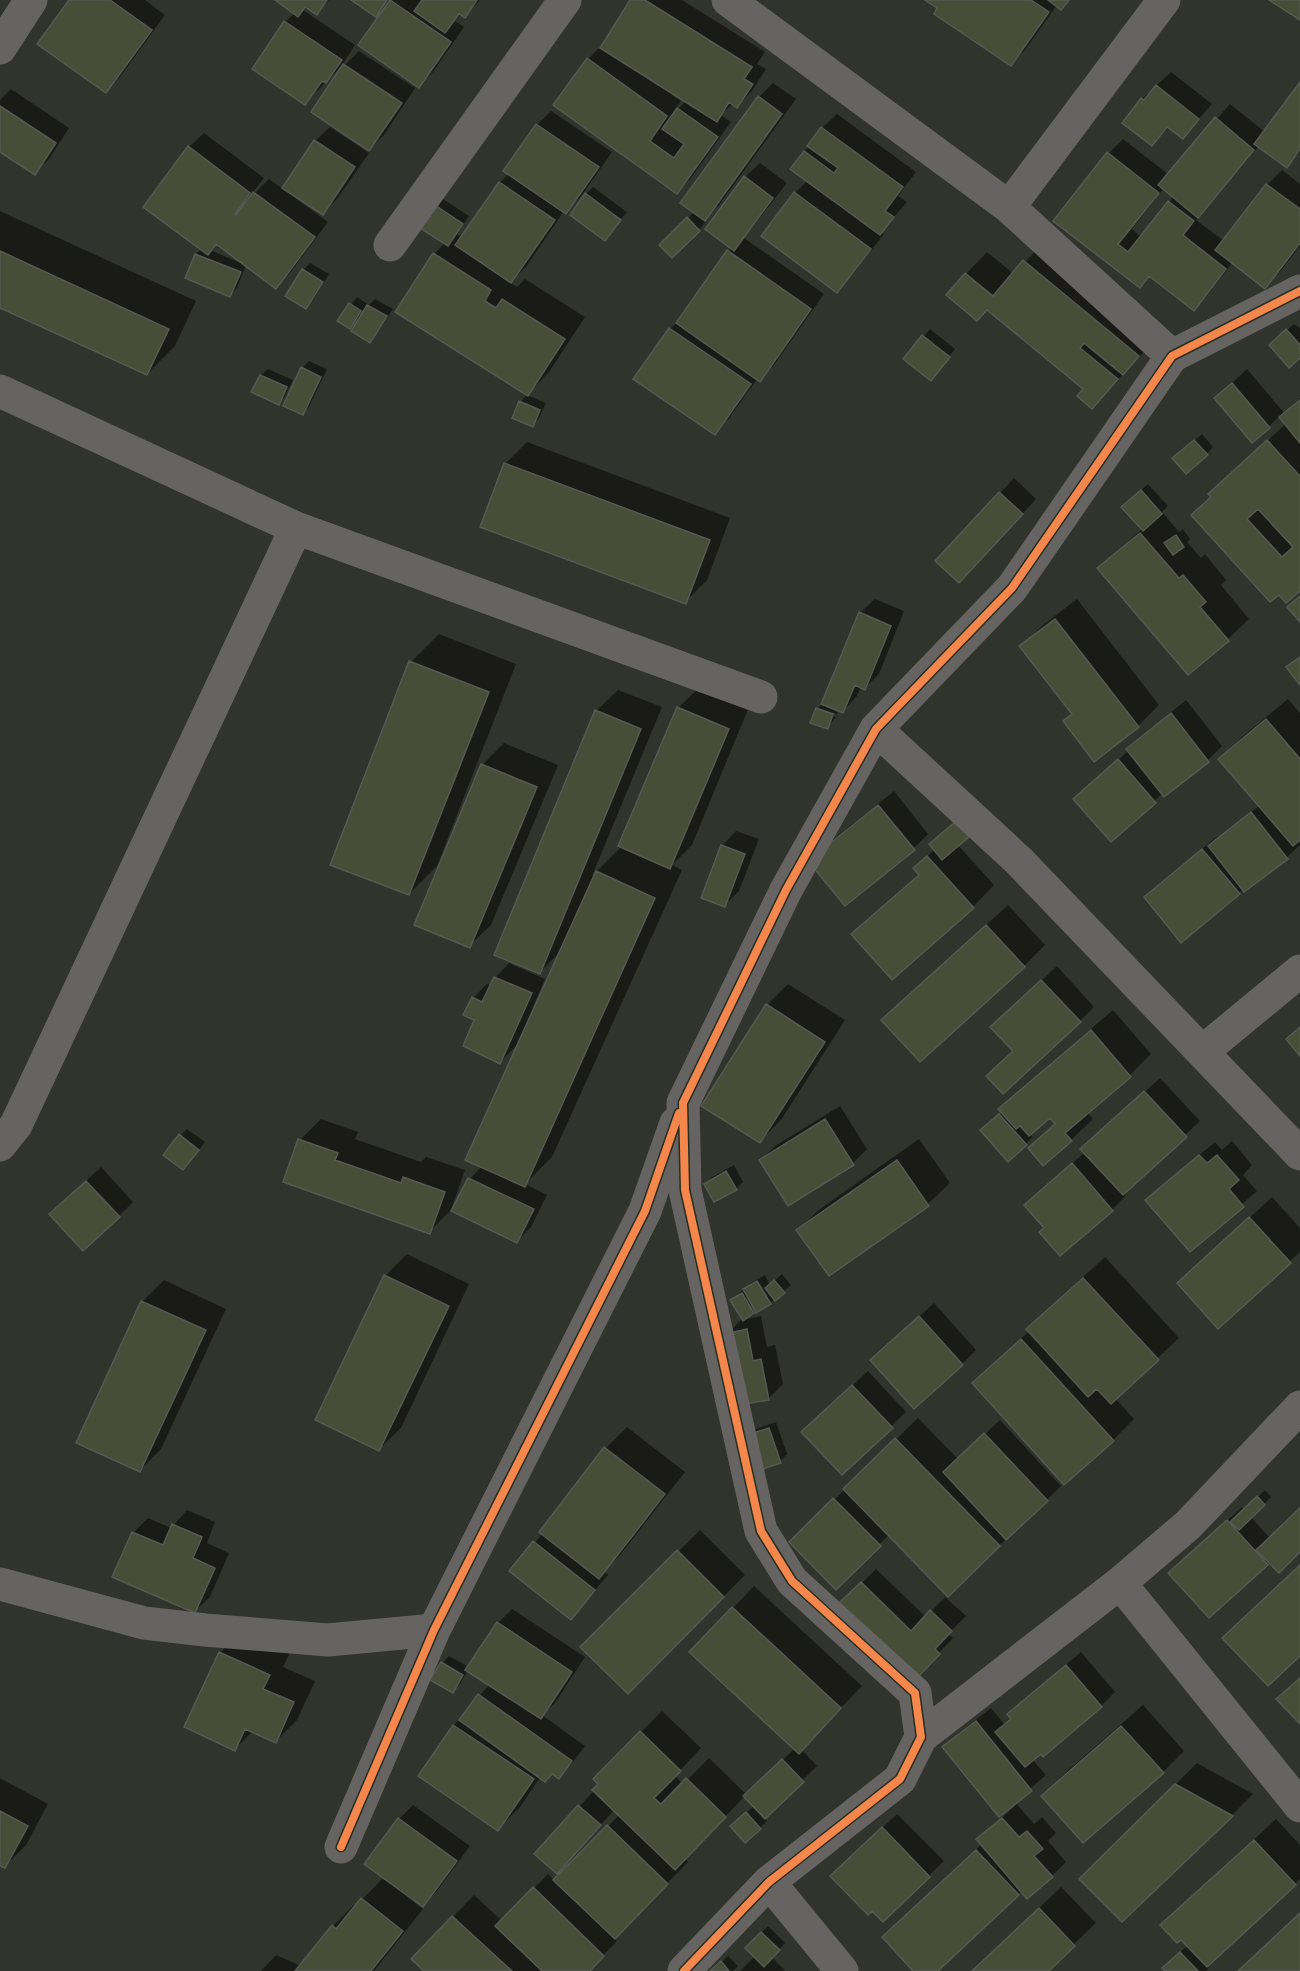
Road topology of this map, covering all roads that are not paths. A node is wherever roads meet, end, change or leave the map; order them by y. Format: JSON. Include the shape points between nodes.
{"nodes":[{"id":1,"x":31,"y":0,"type":"edge"},
{"id":2,"x":565,"y":0,"type":"edge"},
{"id":3,"x":728,"y":0,"type":"edge"},
{"id":4,"x":1164,"y":0,"type":"edge"},
{"id":5,"x":0,"y":48,"type":"edge"},
{"id":6,"x":1009,"y":207,"type":"junction"},
{"id":7,"x":390,"y":245,"type":"dead end"},
{"id":8,"x":1300,"y":291,"type":"edge"},
{"id":9,"x":1173,"y":356,"type":"junction"},
{"id":10,"x":0,"y":391,"type":"edge"},
{"id":11,"x":296,"y":528,"type":"junction"},
{"id":12,"x":761,"y":697,"type":"dead end"},
{"id":13,"x":876,"y":729,"type":"junction"},
{"id":14,"x":1300,"y":971,"type":"edge"},
{"id":15,"x":1202,"y":1052,"type":"junction"},
{"id":16,"x":683,"y":1103,"type":"junction"},
{"id":17,"x":0,"y":1145,"type":"edge"},
{"id":18,"x":1300,"y":1154,"type":"edge"},
{"id":19,"x":1300,"y":1407,"type":"edge"},
{"id":20,"x":1120,"y":1583,"type":"junction"},
{"id":21,"x":0,"y":1584,"type":"edge"},
{"id":22,"x":434,"y":1630,"type":"junction"},
{"id":23,"x":921,"y":1737,"type":"junction"},
{"id":24,"x":1300,"y":1806,"type":"edge"},
{"id":25,"x":341,"y":1848,"type":"dead end"},
{"id":26,"x":769,"y":1882,"type":"junction"},
{"id":27,"x":684,"y":1971,"type":"edge"},
{"id":28,"x":842,"y":1971,"type":"edge"}],
"edges":[{"from":1,"to":5,"type":"street"},
{"from":2,"to":7,"type":"street"},
{"from":3,"to":6,"type":"street"},
{"from":4,"to":6,"type":"street"},
{"from":6,"to":9,"type":"street"},
{"from":8,"to":9,"type":"street"},
{"from":9,"to":13,"type":"street","via":[[1012,588]]},
{"from":10,"to":11,"type":"street"},
{"from":11,"to":12,"type":"street"},
{"from":11,"to":17,"type":"street","via":[[16,1125]]},
{"from":13,"to":15,"type":"street","via":[[1019,861]]},
{"from":13,"to":16,"type":"street","via":[[786,890]]},
{"from":14,"to":15,"type":"street"},
{"from":15,"to":18,"type":"street"},
{"from":16,"to":22,"type":"street","via":[[645,1211]]},
{"from":16,"to":23,"type":"street","via":[[685,1190],[762,1531],[792,1581],[915,1694]]},
{"from":19,"to":20,"type":"street","via":[[1188,1525]]},
{"from":20,"to":23,"type":"street"},
{"from":20,"to":24,"type":"street"},
{"from":21,"to":22,"type":"street","via":[[144,1623],[206,1630],[328,1640]]},
{"from":22,"to":25,"type":"street"},
{"from":23,"to":26,"type":"street","via":[[900,1779]]},
{"from":26,"to":27,"type":"street"},
{"from":26,"to":28,"type":"street"}]}
